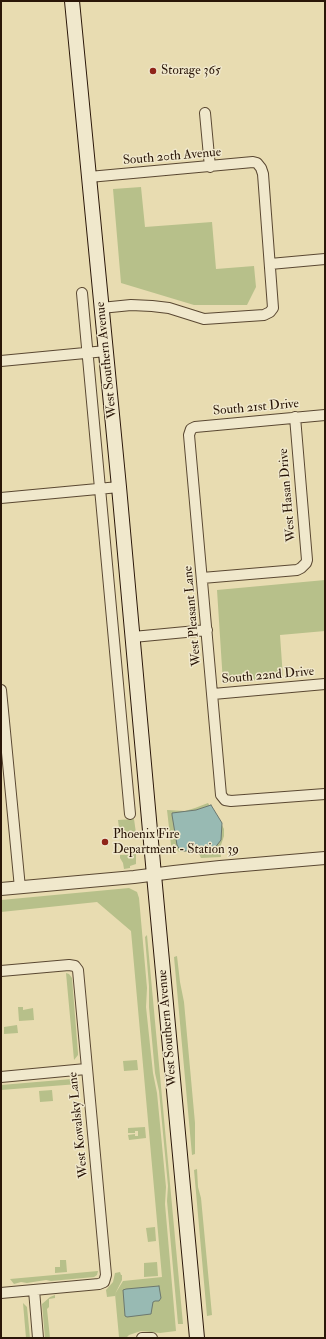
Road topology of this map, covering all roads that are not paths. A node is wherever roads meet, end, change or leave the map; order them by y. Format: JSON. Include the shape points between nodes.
{"nodes":[{"id":1,"x":72,"y":1,"type":"edge"},
{"id":2,"x":205,"y":112,"type":"dead end"},
{"id":3,"x":210,"y":167,"type":"junction"},
{"id":4,"x":89,"y":177,"type":"junction"},
{"id":5,"x":325,"y":259,"type":"edge"},
{"id":6,"x":270,"y":264,"type":"junction"},
{"id":7,"x":82,"y":293,"type":"dead end"},
{"id":8,"x":101,"y":308,"type":"junction"},
{"id":9,"x":106,"y":351,"type":"junction"},
{"id":10,"x":87,"y":353,"type":"junction"},
{"id":11,"x":1,"y":361,"type":"edge"},
{"id":12,"x":325,"y":415,"type":"edge"},
{"id":13,"x":295,"y":418,"type":"junction"},
{"id":14,"x":191,"y":429,"type":"joint"},
{"id":15,"x":119,"y":487,"type":"junction"},
{"id":16,"x":100,"y":488,"type":"junction"},
{"id":17,"x":1,"y":498,"type":"edge"},
{"id":18,"x":202,"y":578,"type":"junction"},
{"id":19,"x":207,"y":630,"type":"junction"},
{"id":20,"x":133,"y":637,"type":"junction"},
{"id":21,"x":325,"y":684,"type":"edge"},
{"id":22,"x":1,"y":690,"type":"edge"},
{"id":23,"x":213,"y":694,"type":"junction"},
{"id":24,"x":140,"y":718,"type":"junction"},
{"id":25,"x":122,"y":720,"type":"junction"},
{"id":26,"x":325,"y":794,"type":"edge"},
{"id":27,"x":130,"y":814,"type":"dead end"},
{"id":28,"x":325,"y":858,"type":"edge"},
{"id":29,"x":154,"y":875,"type":"junction"},
{"id":30,"x":20,"y":888,"type":"junction"},
{"id":31,"x":1,"y":889,"type":"edge"},
{"id":32,"x":1,"y":971,"type":"edge"},
{"id":33,"x":86,"y":1069,"type":"junction"},
{"id":34,"x":1,"y":1077,"type":"edge"},
{"id":35,"x":34,"y":1290,"type":"junction"},
{"id":36,"x":1,"y":1293,"type":"edge"},
{"id":37,"x":38,"y":1338,"type":"edge"},
{"id":38,"x":142,"y":1338,"type":"edge"},
{"id":39,"x":152,"y":1338,"type":"edge"},
{"id":40,"x":193,"y":1338,"type":"edge"},
{"id":41,"x":197,"y":1338,"type":"edge"}],
"edges":[{"from":1,"to":4,"type":"main road","name":"West Southern Avenue"},
{"from":2,"to":3,"type":"street"},
{"from":3,"to":4,"type":"street","name":"South 20th Avenue"},
{"from":3,"to":6,"type":"street","name":"South 20th Avenue","via":[[253,162],[261,168]]},
{"from":4,"to":8,"type":"main road","name":"West Southern Avenue"},
{"from":5,"to":6,"type":"street"},
{"from":6,"to":8,"type":"street","via":[[274,308],[264,315],[204,319],[152,306]]},
{"from":7,"to":10,"type":"street","name":"West Southern Avenue"},
{"from":8,"to":9,"type":"main road","name":"West Southern Avenue"},
{"from":9,"to":10,"type":"street"},
{"from":9,"to":15,"type":"main road","name":"West Southern Avenue"},
{"from":10,"to":11,"type":"street"},
{"from":10,"to":16,"type":"street","name":"West Southern Avenue"},
{"from":12,"to":13,"type":"street","name":"South 21st Drive"},
{"from":13,"to":14,"type":"street","name":"South 21st Drive"},
{"from":13,"to":18,"type":"street","name":"West Hasan Drive","via":[[306,563],[297,570]]},
{"from":14,"to":18,"type":"street","name":"West Pleasant Lane","via":[[189,434]]},
{"from":15,"to":16,"type":"street"},
{"from":15,"to":20,"type":"main road","name":"West Southern Avenue"},
{"from":16,"to":17,"type":"street"},
{"from":16,"to":25,"type":"street","name":"West Southern Avenue"},
{"from":18,"to":19,"type":"street","name":"West Pleasant Lane"},
{"from":19,"to":20,"type":"street"},
{"from":19,"to":23,"type":"street","name":"West Pleasant Lane"},
{"from":20,"to":24,"type":"main road","name":"West Southern Avenue"},
{"from":21,"to":23,"type":"street","name":"South 22nd Drive"},
{"from":22,"to":30,"type":"street"},
{"from":23,"to":26,"type":"street","name":"West Pleasant Lane","via":[[221,795],[225,800]]},
{"from":24,"to":25,"type":"street"},
{"from":24,"to":29,"type":"main road","name":"West Southern Avenue"},
{"from":25,"to":27,"type":"street","name":"West Southern Avenue"},
{"from":28,"to":29,"type":"street"},
{"from":29,"to":30,"type":"street"},
{"from":29,"to":41,"type":"main road","name":"West Southern Avenue"},
{"from":30,"to":31,"type":"street"},
{"from":32,"to":33,"type":"street","name":"West Kowalsky Lane","via":[[76,966]]},
{"from":33,"to":34,"type":"street"},
{"from":33,"to":35,"type":"street","name":"West Kowalsky Lane","via":[[106,1278],[104,1282],[97,1284]]},
{"from":35,"to":36,"type":"street"},
{"from":35,"to":37,"type":"street"},
{"from":38,"to":39,"type":"street"},
{"from":40,"to":41,"type":"street"}]}
